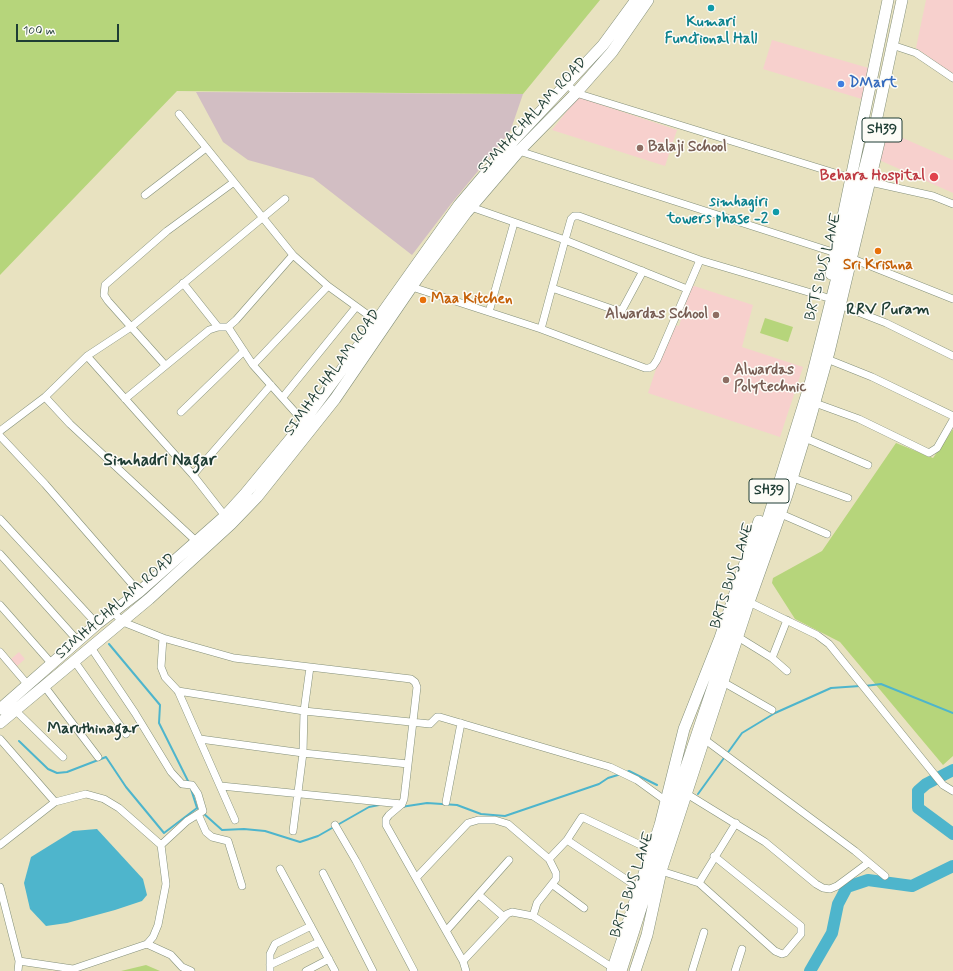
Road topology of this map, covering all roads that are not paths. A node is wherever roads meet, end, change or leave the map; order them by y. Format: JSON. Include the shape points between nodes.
{"nodes":[{"id":1,"x":636,"y":0,"type":"edge"},
{"id":2,"x":648,"y":0,"type":"edge"},
{"id":3,"x":888,"y":0,"type":"edge"},
{"id":4,"x":902,"y":0,"type":"edge"},
{"id":5,"x":909,"y":0,"type":"edge"},
{"id":6,"x":898,"y":47,"type":"junction"},
{"id":7,"x":953,"y":78,"type":"edge"},
{"id":8,"x":567,"y":84,"type":"junction"},
{"id":9,"x":576,"y":93,"type":"junction"},
{"id":10,"x":179,"y":114,"type":"dead end"},
{"id":11,"x":206,"y":148,"type":"junction"},
{"id":12,"x":519,"y":151,"type":"junction"},
{"id":13,"x":851,"y":178,"type":"junction"},
{"id":14,"x":234,"y":182,"type":"junction"},
{"id":15,"x":870,"y":182,"type":"junction"},
{"id":16,"x":145,"y":195,"type":"dead end"},
{"id":17,"x":285,"y":199,"type":"dead end"},
{"id":18,"x":953,"y":204,"type":"edge"},
{"id":19,"x":465,"y":208,"type":"junction"},
{"id":20,"x":263,"y":218,"type":"junction"},
{"id":21,"x":514,"y":223,"type":"junction"},
{"id":22,"x":565,"y":240,"type":"junction"},
{"id":23,"x":843,"y":255,"type":"junction"},
{"id":24,"x":293,"y":256,"type":"junction"},
{"id":25,"x":700,"y":260,"type":"junction"},
{"id":26,"x":643,"y":271,"type":"junction"},
{"id":27,"x":183,"y":283,"type":"junction"},
{"id":28,"x":328,"y":286,"type":"junction"},
{"id":29,"x":412,"y":287,"type":"junction"},
{"id":30,"x":552,"y":288,"type":"junction"},
{"id":31,"x":687,"y":289,"type":"junction"},
{"id":32,"x":825,"y":298,"type":"junction"},
{"id":33,"x":953,"y":299,"type":"edge"},
{"id":34,"x":840,"y":305,"type":"junction"},
{"id":35,"x":356,"y":307,"type":"junction"},
{"id":36,"x":489,"y":312,"type":"junction"},
{"id":37,"x":376,"y":320,"type":"junction"},
{"id":38,"x":228,"y":326,"type":"junction"},
{"id":39,"x":131,"y":327,"type":"junction"},
{"id":40,"x":218,"y":327,"type":"junction"},
{"id":41,"x":386,"y":327,"type":"junction"},
{"id":42,"x":541,"y":329,"type":"junction"},
{"id":43,"x":244,"y":351,"type":"junction"},
{"id":44,"x":87,"y":356,"type":"junction"},
{"id":45,"x":953,"y":356,"type":"edge"},
{"id":46,"x":827,"y":359,"type":"junction"},
{"id":47,"x":165,"y":365,"type":"junction"},
{"id":48,"x":253,"y":365,"type":"junction"},
{"id":49,"x":271,"y":385,"type":"junction"},
{"id":50,"x":45,"y":396,"type":"junction"},
{"id":51,"x":283,"y":397,"type":"junction"},
{"id":52,"x":125,"y":399,"type":"junction"},
{"id":53,"x":815,"y":403,"type":"junction"},
{"id":54,"x":181,"y":412,"type":"dead end"},
{"id":55,"x":953,"y":416,"type":"edge"},
{"id":56,"x":953,"y":420,"type":"edge"},
{"id":57,"x":304,"y":421,"type":"junction"},
{"id":58,"x":0,"y":431,"type":"edge"},
{"id":59,"x":0,"y":436,"type":"edge"},
{"id":60,"x":805,"y":438,"type":"junction"},
{"id":61,"x":868,"y":465,"type":"dead end"},
{"id":62,"x":193,"y":475,"type":"junction"},
{"id":63,"x":793,"y":478,"type":"junction"},
{"id":64,"x":848,"y":498,"type":"dead end"},
{"id":65,"x":781,"y":514,"type":"junction"},
{"id":66,"x":0,"y":519,"type":"edge"},
{"id":67,"x":228,"y":520,"type":"junction"},
{"id":68,"x":827,"y":534,"type":"dead end"},
{"id":69,"x":196,"y":541,"type":"junction"},
{"id":70,"x":0,"y":554,"type":"edge"},
{"id":71,"x":139,"y":592,"type":"junction"},
{"id":72,"x":750,"y":602,"type":"junction"},
{"id":73,"x":0,"y":605,"type":"edge"},
{"id":74,"x":113,"y":612,"type":"junction"},
{"id":75,"x":787,"y":620,"type":"junction"},
{"id":76,"x":123,"y":622,"type":"junction"},
{"id":77,"x":97,"y":624,"type":"junction"},
{"id":78,"x":738,"y":637,"type":"junction"},
{"id":79,"x":163,"y":638,"type":"junction"},
{"id":80,"x":78,"y":641,"type":"junction"},
{"id":81,"x":92,"y":649,"type":"junction"},
{"id":82,"x":0,"y":652,"type":"edge"},
{"id":83,"x":772,"y":658,"type":"junction"},
{"id":84,"x":75,"y":662,"type":"junction"},
{"id":85,"x":52,"y":664,"type":"junction"},
{"id":86,"x":310,"y":667,"type":"junction"},
{"id":87,"x":787,"y":671,"type":"dead end"},
{"id":88,"x":723,"y":682,"type":"junction"},
{"id":89,"x":28,"y":685,"type":"junction"},
{"id":90,"x":45,"y":687,"type":"junction"},
{"id":91,"x":178,"y":691,"type":"junction"},
{"id":92,"x":0,"y":709,"type":"edge"},
{"id":93,"x":772,"y":710,"type":"dead end"},
{"id":94,"x":16,"y":711,"type":"junction"},
{"id":95,"x":304,"y":711,"type":"junction"},
{"id":96,"x":2,"y":719,"type":"edge"},
{"id":97,"x":413,"y":721,"type":"junction"},
{"id":98,"x":461,"y":723,"type":"junction"},
{"id":99,"x":126,"y":734,"type":"dead end"},
{"id":100,"x":0,"y":739,"type":"edge"},
{"id":101,"x":200,"y":739,"type":"junction"},
{"id":102,"x":704,"y":739,"type":"junction"},
{"id":103,"x":303,"y":753,"type":"junction"},
{"id":104,"x":63,"y":757,"type":"dead end"},
{"id":105,"x":98,"y":757,"type":"dead end"},
{"id":106,"x":408,"y":764,"type":"junction"},
{"id":107,"x":220,"y":786,"type":"junction"},
{"id":108,"x":953,"y":791,"type":"edge"},
{"id":109,"x":299,"y":793,"type":"junction"},
{"id":110,"x":687,"y":794,"type":"junction"},
{"id":111,"x":666,"y":801,"type":"junction"},
{"id":112,"x":55,"y":802,"type":"junction"},
{"id":113,"x":446,"y":802,"type":"dead end"},
{"id":114,"x":402,"y":804,"type":"junction"},
{"id":115,"x":200,"y":812,"type":"junction"},
{"id":116,"x":235,"y":820,"type":"dead end"},
{"id":117,"x":736,"y":823,"type":"junction"},
{"id":118,"x":335,"y":826,"type":"dead end"},
{"id":119,"x":293,"y":831,"type":"dead end"},
{"id":120,"x":567,"y":840,"type":"junction"},
{"id":121,"x":1,"y":842,"type":"edge"},
{"id":122,"x":161,"y":845,"type":"junction"},
{"id":123,"x":651,"y":850,"type":"junction"},
{"id":124,"x":714,"y":856,"type":"junction"},
{"id":125,"x":549,"y":859,"type":"junction"},
{"id":126,"x":509,"y":860,"type":"dead end"},
{"id":127,"x":868,"y":862,"type":"junction"},
{"id":128,"x":280,"y":869,"type":"dead end"},
{"id":129,"x":661,"y":871,"type":"junction"},
{"id":130,"x":324,"y":873,"type":"dead end"},
{"id":131,"x":885,"y":876,"type":"dead end"},
{"id":132,"x":416,"y":878,"type":"junction"},
{"id":133,"x":699,"y":883,"type":"junction"},
{"id":134,"x":242,"y":886,"type":"dead end"},
{"id":135,"x":553,"y":886,"type":"junction"},
{"id":136,"x":639,"y":888,"type":"junction"},
{"id":137,"x":1,"y":892,"type":"edge"},
{"id":138,"x":480,"y":896,"type":"dead end"},
{"id":139,"x":584,"y":908,"type":"dead end"},
{"id":140,"x":533,"y":916,"type":"junction"},
{"id":141,"x":504,"y":917,"type":"junction"},
{"id":142,"x":311,"y":926,"type":"junction"},
{"id":143,"x":446,"y":931,"type":"junction"},
{"id":144,"x":704,"y":932,"type":"dead end"},
{"id":145,"x":320,"y":942,"type":"junction"},
{"id":146,"x":147,"y":944,"type":"junction"},
{"id":147,"x":742,"y":949,"type":"dead end"},
{"id":148,"x":329,"y":959,"type":"junction"},
{"id":149,"x":19,"y":961,"type":"junction"},
{"id":150,"x":462,"y":961,"type":"junction"},
{"id":151,"x":270,"y":968,"type":"edge"},
{"id":152,"x":72,"y":970,"type":"edge"},
{"id":153,"x":616,"y":970,"type":"edge"},
{"id":154,"x":18,"y":971,"type":"edge"},
{"id":155,"x":188,"y":971,"type":"edge"},
{"id":156,"x":306,"y":971,"type":"edge"},
{"id":157,"x":335,"y":971,"type":"edge"},
{"id":158,"x":373,"y":971,"type":"edge"},
{"id":159,"x":414,"y":971,"type":"edge"},
{"id":160,"x":466,"y":971,"type":"edge"},
{"id":161,"x":635,"y":971,"type":"edge"},
{"id":162,"x":692,"y":971,"type":"edge"},
{"id":163,"x":735,"y":971,"type":"edge"}],
"edges":[{"from":1,"to":8,"type":"main road","via":[[615,31]]},
{"from":2,"to":9,"type":"main road","name":"SIMHACHALAM ROAD","via":[[612,52]]},
{"from":3,"to":13,"type":"main road","number":"SH39"},
{"from":4,"to":23,"type":"main road","name":"BRTS BUS LANE","via":[[874,131]]},
{"from":5,"to":6,"type":"main road","number":"SH39"},
{"from":6,"to":7,"type":"street","via":[[916,53]]},
{"from":6,"to":15,"type":"main road","number":"SH39"},
{"from":8,"to":9,"type":"street"},
{"from":8,"to":19,"type":"main road","via":[[515,139]]},
{"from":9,"to":12,"type":"main road","name":"SIMHACHALAM ROAD"},
{"from":9,"to":13,"type":"street"},
{"from":10,"to":11,"type":"street"},
{"from":11,"to":14,"type":"street"},
{"from":11,"to":16,"type":"street"},
{"from":12,"to":19,"type":"main road","name":"SIMHACHALAM ROAD"},
{"from":12,"to":23,"type":"street"},
{"from":13,"to":23,"type":"main road","number":"SH39"},
{"from":14,"to":20,"type":"street"},
{"from":14,"to":39,"type":"street","via":[[167,231],[105,285],[104,294]]},
{"from":15,"to":18,"type":"street","via":[[934,196]]},
{"from":15,"to":23,"type":"main road","number":"SH39"},
{"from":17,"to":20,"type":"street"},
{"from":19,"to":21,"type":"street"},
{"from":19,"to":29,"type":"main road","name":"SIMHACHALAM ROAD"},
{"from":19,"to":37,"type":"main road"},
{"from":20,"to":24,"type":"street"},
{"from":20,"to":27,"type":"street"},
{"from":21,"to":22,"type":"street"},
{"from":21,"to":36,"type":"street"},
{"from":22,"to":25,"type":"street","via":[[571,219],[579,216]]},
{"from":22,"to":26,"type":"street"},
{"from":22,"to":30,"type":"street"},
{"from":23,"to":32,"type":"main road","number":"SH39"},
{"from":23,"to":33,"type":"street"},
{"from":23,"to":34,"type":"main road","number":"SH39"},
{"from":23,"to":153,"type":"main road","name":"BRTS BUS LANE","via":[[810,384]]},
{"from":24,"to":28,"type":"street"},
{"from":24,"to":38,"type":"street"},
{"from":25,"to":31,"type":"street"},
{"from":25,"to":32,"type":"street"},
{"from":26,"to":30,"type":"street","via":[[625,307],[618,310]]},
{"from":26,"to":31,"type":"street"},
{"from":27,"to":39,"type":"street"},
{"from":27,"to":40,"type":"street"},
{"from":28,"to":35,"type":"street"},
{"from":28,"to":48,"type":"street"},
{"from":29,"to":36,"type":"street"},
{"from":29,"to":41,"type":"main road","name":"SIMHACHALAM ROAD"},
{"from":30,"to":42,"type":"street"},
{"from":31,"to":42,"type":"street","via":[[657,360],[649,368]]},
{"from":32,"to":111,"type":"main road","number":"SH39","via":[[780,459],[720,638],[688,718]]},
{"from":34,"to":45,"type":"street","via":[[886,323]]},
{"from":34,"to":46,"type":"main road","number":"SH39"},
{"from":35,"to":37,"type":"street"},
{"from":35,"to":51,"type":"street"},
{"from":36,"to":42,"type":"street"},
{"from":37,"to":41,"type":"main road"},
{"from":37,"to":57,"type":"main road"},
{"from":38,"to":40,"type":"street"},
{"from":38,"to":43,"type":"street"},
{"from":39,"to":44,"type":"street"},
{"from":39,"to":47,"type":"street"},
{"from":40,"to":47,"type":"street","via":[[209,330]]},
{"from":41,"to":67,"type":"main road","name":"SIMHACHALAM ROAD","via":[[335,399],[258,497]]},
{"from":43,"to":48,"type":"street"},
{"from":43,"to":54,"type":"street"},
{"from":44,"to":50,"type":"street"},
{"from":44,"to":52,"type":"street"},
{"from":46,"to":53,"type":"main road","number":"SH39"},
{"from":46,"to":55,"type":"street","via":[[872,377]]},
{"from":47,"to":52,"type":"street"},
{"from":48,"to":49,"type":"street"},
{"from":49,"to":51,"type":"street"},
{"from":49,"to":62,"type":"street"},
{"from":50,"to":58,"type":"street"},
{"from":50,"to":69,"type":"street","via":[[70,424]]},
{"from":51,"to":57,"type":"street"},
{"from":52,"to":62,"type":"street"},
{"from":53,"to":56,"type":"street","via":[[859,419],[930,453],[937,448]]},
{"from":53,"to":60,"type":"main road","number":"SH39"},
{"from":57,"to":67,"type":"main road"},
{"from":59,"to":71,"type":"street"},
{"from":60,"to":61,"type":"street"},
{"from":60,"to":63,"type":"main road","number":"SH39"},
{"from":62,"to":67,"type":"street"},
{"from":63,"to":64,"type":"street"},
{"from":63,"to":65,"type":"main road","number":"SH39"},
{"from":65,"to":68,"type":"street"},
{"from":65,"to":72,"type":"main road","number":"SH39"},
{"from":66,"to":77,"type":"street"},
{"from":67,"to":69,"type":"main road"},
{"from":67,"to":76,"type":"main road","name":"SIMHACHALAM ROAD"},
{"from":69,"to":71,"type":"main road"},
{"from":70,"to":80,"type":"street"},
{"from":71,"to":74,"type":"main road"},
{"from":72,"to":75,"type":"street"},
{"from":72,"to":78,"type":"main road","number":"SH39"},
{"from":73,"to":85,"type":"street"},
{"from":74,"to":76,"type":"street"},
{"from":74,"to":77,"type":"main road"},
{"from":75,"to":83,"type":"street"},
{"from":75,"to":108,"type":"street","via":[[829,644],[943,785]]},
{"from":76,"to":79,"type":"street"},
{"from":76,"to":81,"type":"main road","name":"SIMHACHALAM ROAD"},
{"from":77,"to":80,"type":"main road"},
{"from":78,"to":83,"type":"street"},
{"from":78,"to":88,"type":"main road","number":"SH39"},
{"from":79,"to":86,"type":"street","via":[[234,658]]},
{"from":79,"to":91,"type":"street","via":[[161,667],[165,677]]},
{"from":80,"to":85,"type":"main road"},
{"from":81,"to":84,"type":"main road","name":"SIMHACHALAM ROAD"},
{"from":81,"to":115,"type":"street","via":[[171,772],[186,784],[192,785],[198,794]]},
{"from":82,"to":89,"type":"street"},
{"from":83,"to":87,"type":"street"},
{"from":84,"to":90,"type":"main road","name":"SIMHACHALAM ROAD"},
{"from":84,"to":99,"type":"street"},
{"from":85,"to":89,"type":"main road"},
{"from":86,"to":95,"type":"street"},
{"from":86,"to":97,"type":"street","via":[[411,679],[417,688]]},
{"from":88,"to":93,"type":"street"},
{"from":88,"to":102,"type":"main road","number":"SH39"},
{"from":89,"to":92,"type":"main road"},
{"from":90,"to":94,"type":"main road","name":"SIMHACHALAM ROAD"},
{"from":90,"to":105,"type":"street"},
{"from":91,"to":95,"type":"street"},
{"from":91,"to":101,"type":"street"},
{"from":94,"to":96,"type":"main road","name":"SIMHACHALAM ROAD"},
{"from":94,"to":104,"type":"street"},
{"from":95,"to":97,"type":"street"},
{"from":95,"to":103,"type":"street"},
{"from":97,"to":98,"type":"street","via":[[430,724],[440,717]]},
{"from":97,"to":106,"type":"street"},
{"from":98,"to":111,"type":"street","via":[[610,767]]},
{"from":98,"to":113,"type":"street"},
{"from":100,"to":112,"type":"street"},
{"from":101,"to":103,"type":"street"},
{"from":101,"to":107,"type":"street"},
{"from":102,"to":110,"type":"main road","number":"SH39"},
{"from":102,"to":127,"type":"street"},
{"from":103,"to":106,"type":"street"},
{"from":103,"to":109,"type":"street"},
{"from":106,"to":114,"type":"street"},
{"from":107,"to":109,"type":"street"},
{"from":107,"to":116,"type":"street"},
{"from":109,"to":114,"type":"street"},
{"from":109,"to":119,"type":"street"},
{"from":110,"to":117,"type":"street"},
{"from":110,"to":129,"type":"main road","number":"SH39"},
{"from":111,"to":123,"type":"main road","number":"SH39"},
{"from":112,"to":121,"type":"street"},
{"from":112,"to":122,"type":"street","via":[[86,794],[104,799]]},
{"from":114,"to":132,"type":"street","via":[[386,819],[386,825]]},
{"from":115,"to":122,"type":"street"},
{"from":115,"to":134,"type":"street","via":[[206,832],[212,837],[228,841]]},
{"from":117,"to":124,"type":"street"},
{"from":117,"to":127,"type":"street","via":[[765,842],[823,888],[837,886]]},
{"from":118,"to":159,"type":"street"},
{"from":120,"to":123,"type":"street","via":[[582,817]]},
{"from":120,"to":125,"type":"street"},
{"from":120,"to":136,"type":"street"},
{"from":122,"to":146,"type":"street","via":[[166,884],[164,900],[158,925]]},
{"from":123,"to":136,"type":"main road","number":"SH39"},
{"from":124,"to":133,"type":"street"},
{"from":124,"to":133,"type":"street","via":[[801,926],[801,934],[785,953],[778,954]]},
{"from":125,"to":132,"type":"street","via":[[508,824],[495,820],[478,820],[468,823]]},
{"from":125,"to":135,"type":"street","via":[[556,873]]},
{"from":126,"to":143,"type":"street"},
{"from":127,"to":131,"type":"street"},
{"from":128,"to":142,"type":"street"},
{"from":129,"to":133,"type":"street"},
{"from":129,"to":161,"type":"main road","number":"SH39","via":[[647,935]]},
{"from":130,"to":158,"type":"street"},
{"from":132,"to":143,"type":"street"},
{"from":135,"to":139,"type":"street"},
{"from":135,"to":140,"type":"street","via":[[537,904]]},
{"from":136,"to":153,"type":"main road","number":"SH39"},
{"from":137,"to":149,"type":"street"},
{"from":138,"to":141,"type":"street"},
{"from":140,"to":141,"type":"street","via":[[512,912]]},
{"from":140,"to":153,"type":"street"},
{"from":141,"to":150,"type":"street"},
{"from":142,"to":145,"type":"street"},
{"from":142,"to":151,"type":"street","via":[[275,944],[270,954]]},
{"from":143,"to":150,"type":"street"},
{"from":144,"to":162,"type":"street"},
{"from":145,"to":148,"type":"street"},
{"from":145,"to":151,"type":"street"},
{"from":146,"to":152,"type":"street"},
{"from":146,"to":155,"type":"street","via":[[171,955]]},
{"from":147,"to":163,"type":"street"},
{"from":148,"to":156,"type":"street"},
{"from":148,"to":157,"type":"street"},
{"from":149,"to":152,"type":"street"},
{"from":149,"to":154,"type":"street"},
{"from":150,"to":160,"type":"street"}]}
